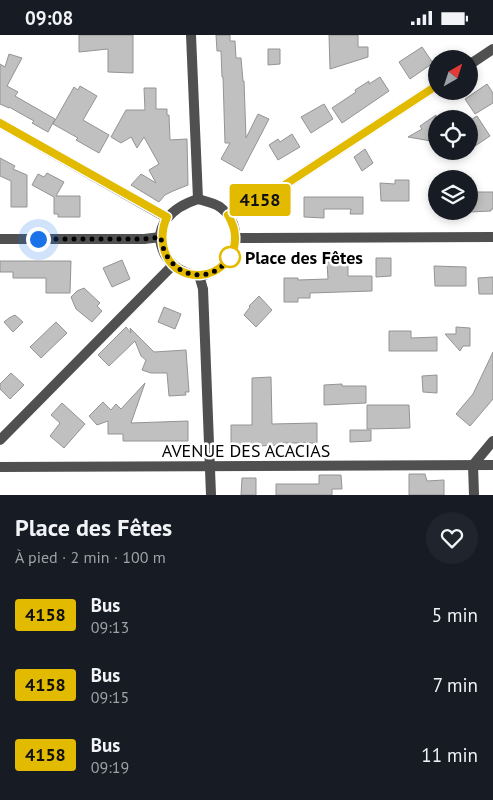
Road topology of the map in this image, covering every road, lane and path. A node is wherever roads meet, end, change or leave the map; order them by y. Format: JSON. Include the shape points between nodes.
{"nodes":[{"id":1,"x":191,"y":35,"type":"edge"},
{"id":2,"x":493,"y":49,"type":"edge"},
{"id":3,"x":478,"y":59,"type":"edge"},
{"id":4,"x":428,"y":91,"type":"edge"},
{"id":5,"x":0,"y":123,"type":"edge"},
{"id":6,"x":198,"y":199,"type":"junction"},
{"id":7,"x":228,"y":215,"type":"junction"},
{"id":8,"x":167,"y":217,"type":"junction"},
{"id":9,"x":161,"y":237,"type":"junction"},
{"id":10,"x":493,"y":237,"type":"edge"},
{"id":11,"x":236,"y":238,"type":"junction"},
{"id":12,"x":0,"y":239,"type":"edge"},
{"id":13,"x":174,"y":265,"type":"junction"},
{"id":14,"x":199,"y":275,"type":"junction"},
{"id":15,"x":0,"y":440,"type":"edge"},
{"id":16,"x":493,"y":441,"type":"edge"},
{"id":17,"x":473,"y":465,"type":"junction"},
{"id":18,"x":493,"y":465,"type":"edge"},
{"id":19,"x":211,"y":466,"type":"junction"},
{"id":20,"x":0,"y":467,"type":"edge"},
{"id":21,"x":211,"y":495,"type":"edge"},
{"id":22,"x":474,"y":495,"type":"edge"}],
"edges":[{"from":1,"to":6,"type":"street"},
{"from":2,"to":3,"type":"street"},
{"from":4,"to":7,"type":"street","via":[[257,203],[242,212]]},
{"from":5,"to":8,"type":"street"},
{"from":6,"to":7,"type":"street","via":[[219,207]]},
{"from":6,"to":8,"type":"street","via":[[184,203]]},
{"from":7,"to":11,"type":"street"},
{"from":8,"to":9,"type":"street"},
{"from":9,"to":12,"type":"street"},
{"from":9,"to":13,"type":"street","via":[[165,255]]},
{"from":10,"to":11,"type":"street"},
{"from":11,"to":14,"type":"street","via":[[229,259],[221,268]]},
{"from":13,"to":14,"type":"street","via":[[188,274]]},
{"from":13,"to":15,"type":"street"},
{"from":14,"to":19,"type":"street","via":[[203,289]]},
{"from":16,"to":17,"type":"street"},
{"from":17,"to":18,"type":"street","name":"AVENUE DES ACACIAS"},
{"from":17,"to":19,"type":"street","name":"AVENUE DES ACACIAS"},
{"from":17,"to":22,"type":"street"},
{"from":19,"to":20,"type":"street","name":"AVENUE DES ACACIAS"},
{"from":19,"to":21,"type":"street"}]}
